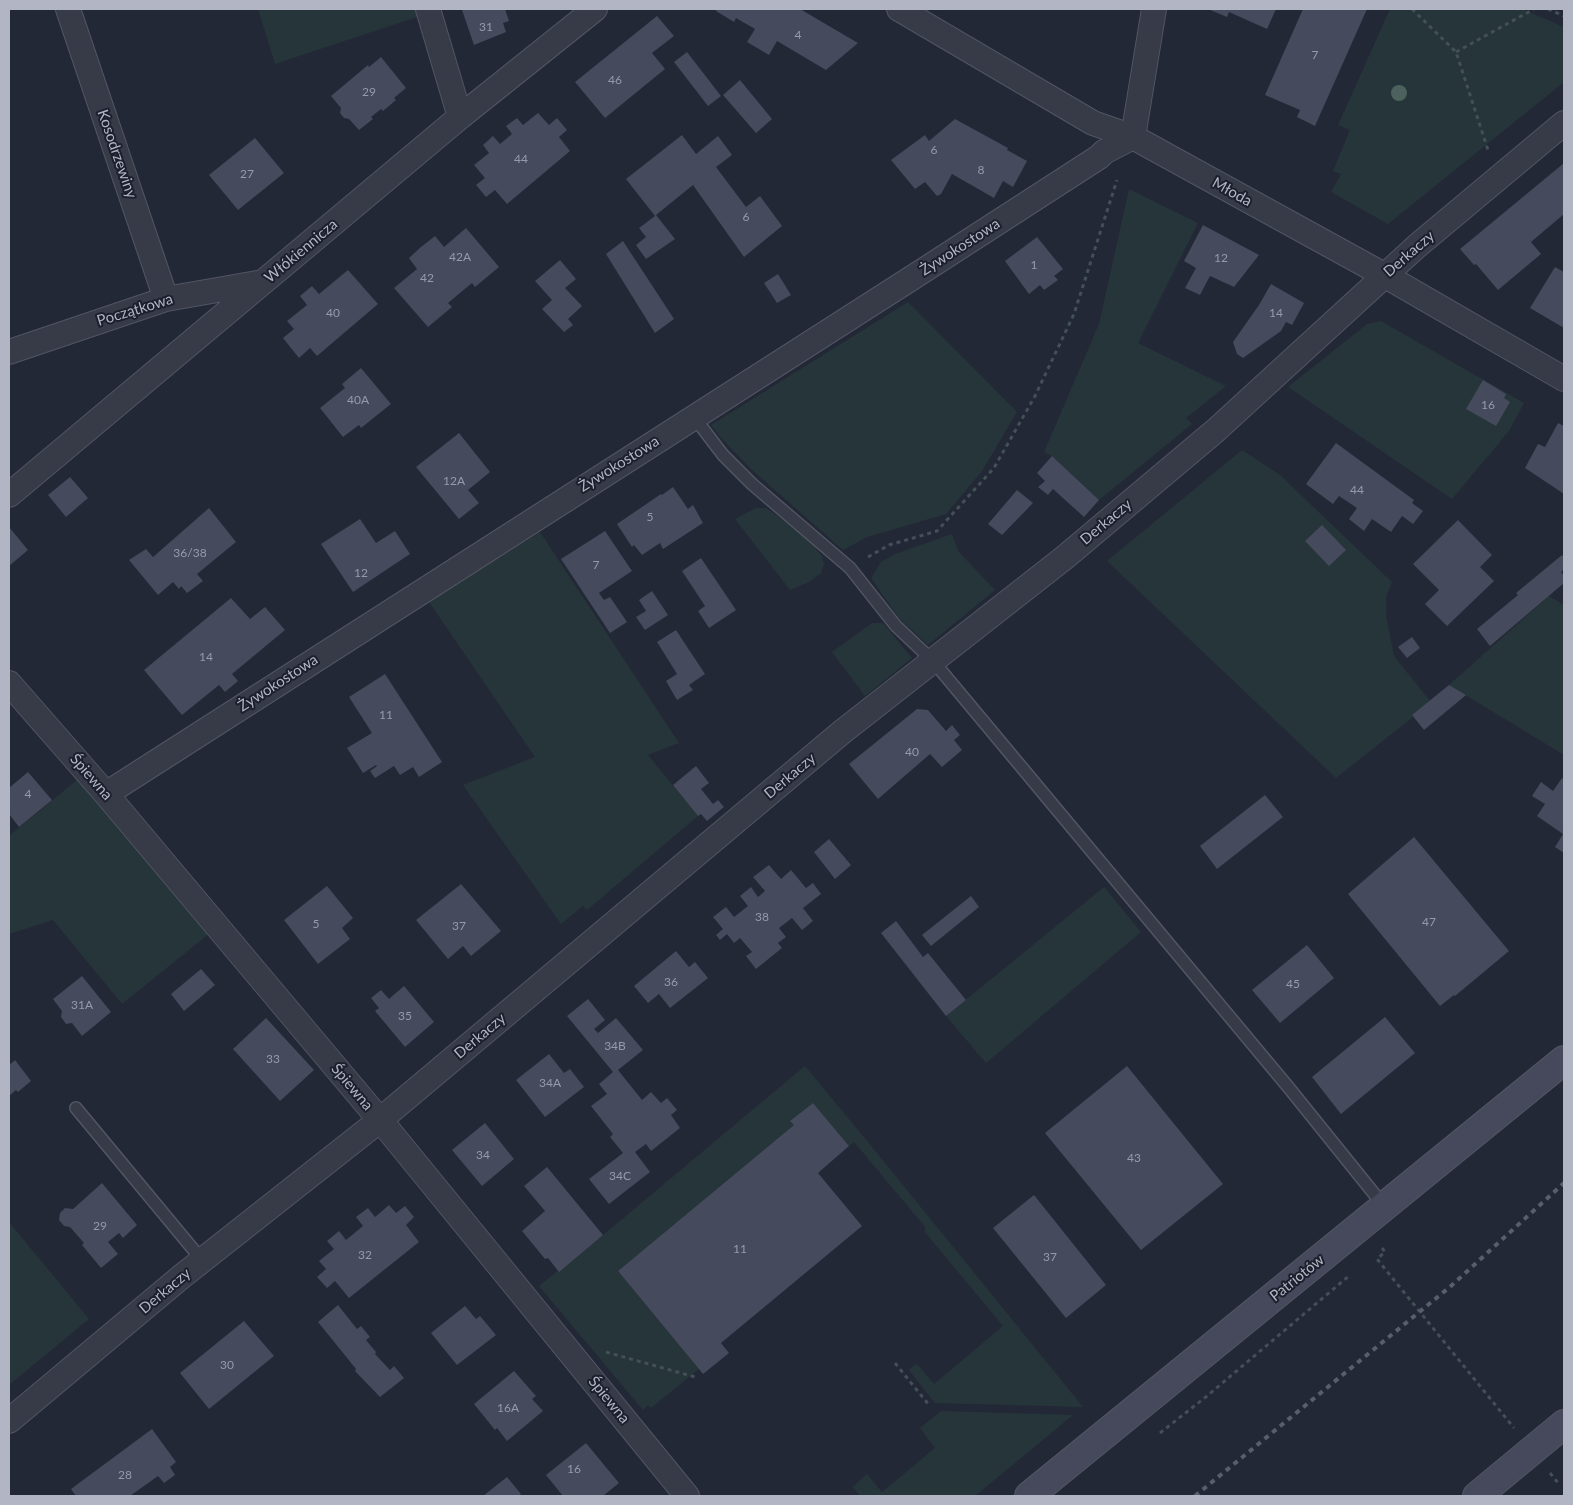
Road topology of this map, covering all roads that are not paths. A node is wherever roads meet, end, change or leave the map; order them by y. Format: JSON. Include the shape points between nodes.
{"nodes":[{"id":1,"x":68,"y":9,"type":"edge"},
{"id":2,"x":428,"y":9,"type":"edge"},
{"id":3,"x":595,"y":9,"type":"edge"},
{"id":4,"x":899,"y":9,"type":"edge"},
{"id":5,"x":1154,"y":9,"type":"edge"},
{"id":6,"x":460,"y":117,"type":"junction"},
{"id":7,"x":1564,"y":122,"type":"edge"},
{"id":8,"x":1133,"y":137,"type":"junction"},
{"id":9,"x":1384,"y":275,"type":"junction"},
{"id":10,"x":265,"y":281,"type":"junction"},
{"id":11,"x":166,"y":299,"type":"junction"},
{"id":12,"x":9,"y":352,"type":"edge"},
{"id":13,"x":1564,"y":378,"type":"edge"},
{"id":14,"x":694,"y":417,"type":"junction"},
{"id":15,"x":9,"y":495,"type":"edge"},
{"id":16,"x":933,"y":661,"type":"junction"},
{"id":17,"x":9,"y":683,"type":"edge"},
{"id":18,"x":106,"y":794,"type":"junction"},
{"id":19,"x":1564,"y":1060,"type":"edge"},
{"id":20,"x":76,"y":1108,"type":"dead end"},
{"id":21,"x":380,"y":1120,"type":"junction"},
{"id":22,"x":1385,"y":1207,"type":"junction"},
{"id":23,"x":202,"y":1260,"type":"junction"},
{"id":24,"x":9,"y":1421,"type":"edge"},
{"id":25,"x":1564,"y":1424,"type":"edge"},
{"id":26,"x":688,"y":1496,"type":"edge"},
{"id":27,"x":1029,"y":1496,"type":"edge"},
{"id":28,"x":1477,"y":1496,"type":"edge"}],
"edges":[{"from":1,"to":11,"type":"street","name":"Kosodrzewiny"},
{"from":2,"to":6,"type":"street"},
{"from":3,"to":6,"type":"street","name":"Włókiennicza"},
{"from":4,"to":8,"type":"street","name":"Młoda","via":[[1093,123]]},
{"from":5,"to":8,"type":"street"},
{"from":6,"to":10,"type":"street","name":"Włókiennicza"},
{"from":7,"to":9,"type":"street","name":"Derkaczy"},
{"from":8,"to":9,"type":"street","name":"Młoda"},
{"from":8,"to":14,"type":"street","name":"Żywokostowa","via":[[1104,152]]},
{"from":9,"to":13,"type":"street","name":"Młoda"},
{"from":9,"to":16,"type":"street","name":"Derkaczy","via":[[1215,431],[1064,558]]},
{"from":10,"to":11,"type":"street","name":"Początkowa"},
{"from":10,"to":15,"type":"street","name":"Włókiennicza"},
{"from":11,"to":12,"type":"street","name":"Początkowa"},
{"from":14,"to":16,"type":"lane","via":[[723,455],[850,568],[896,626]]},
{"from":14,"to":18,"type":"street","name":"Żywokostowa"},
{"from":16,"to":21,"type":"street","name":"Derkaczy","via":[[842,732]]},
{"from":16,"to":22,"type":"lane"},
{"from":17,"to":18,"type":"street","name":"Śpiewna"},
{"from":18,"to":21,"type":"street","name":"Śpiewna"},
{"from":19,"to":22,"type":"main road","name":"Patriotów"},
{"from":20,"to":23,"type":"lane"},
{"from":21,"to":23,"type":"street","name":"Derkaczy"},
{"from":21,"to":26,"type":"street","name":"Śpiewna"},
{"from":22,"to":27,"type":"main road","name":"Patriotów"},
{"from":23,"to":24,"type":"street","name":"Derkaczy"},
{"from":25,"to":28,"type":"main road"}]}
